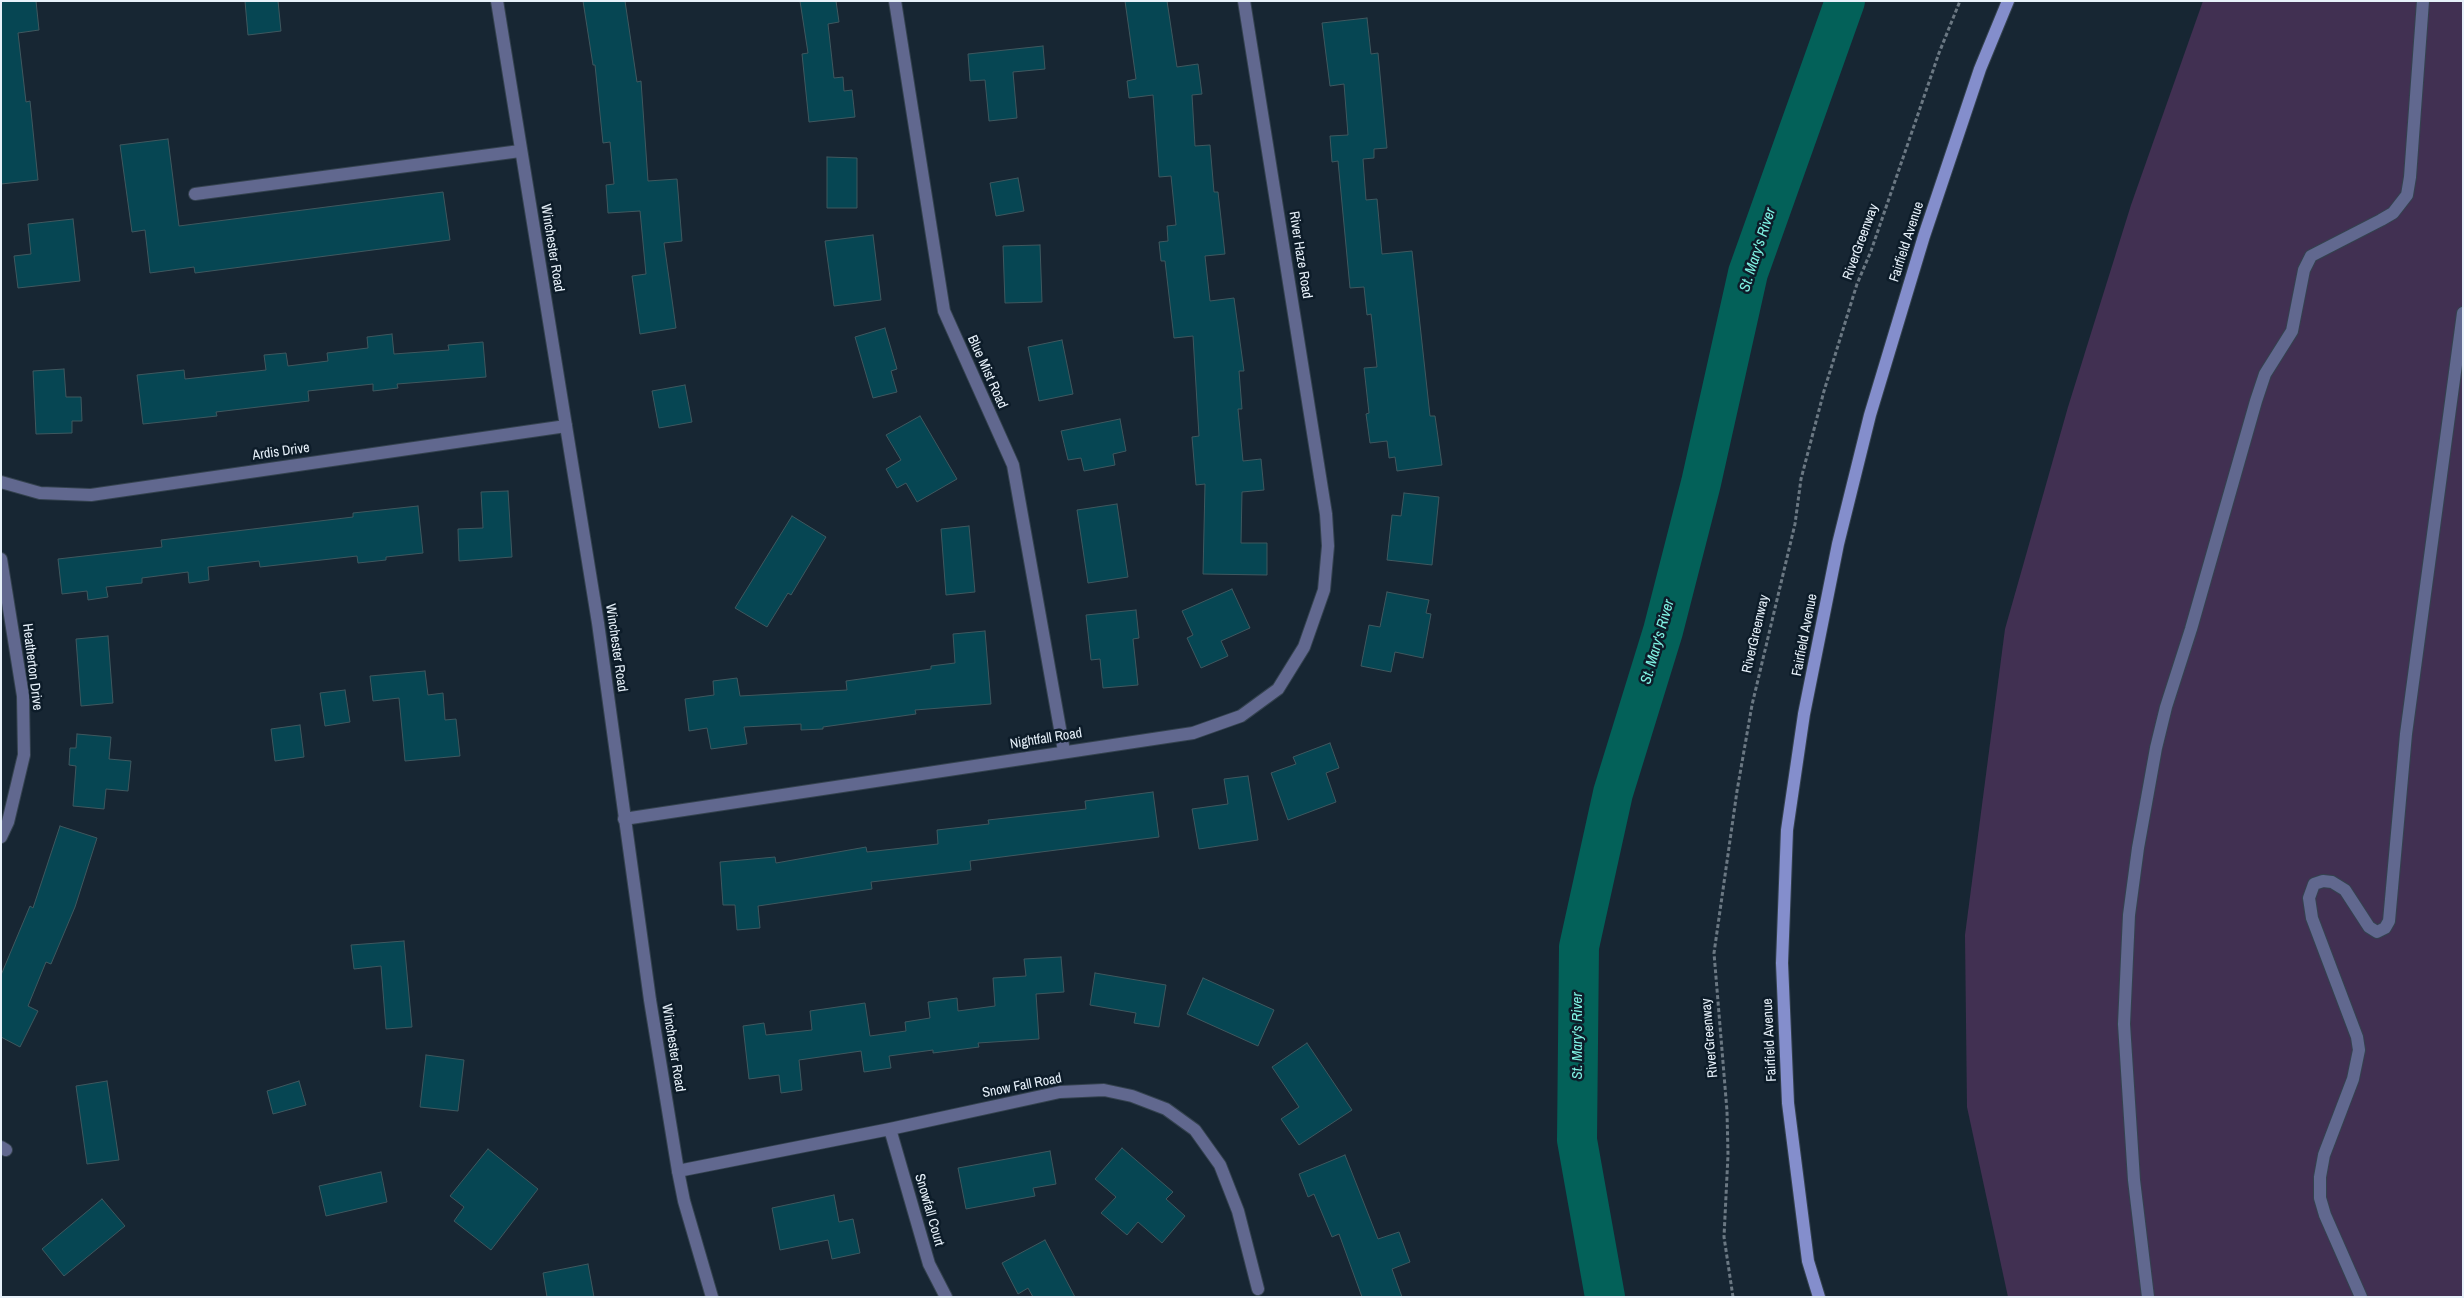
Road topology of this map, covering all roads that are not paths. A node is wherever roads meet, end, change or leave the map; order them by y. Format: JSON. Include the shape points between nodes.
{"nodes":[{"id":1,"x":497,"y":1,"type":"edge"},
{"id":2,"x":895,"y":1,"type":"edge"},
{"id":3,"x":1244,"y":1,"type":"edge"},
{"id":4,"x":2008,"y":1,"type":"edge"},
{"id":5,"x":2423,"y":1,"type":"edge"},
{"id":6,"x":520,"y":151,"type":"junction"},
{"id":7,"x":196,"y":194,"type":"dead end"},
{"id":8,"x":2463,"y":313,"type":"edge"},
{"id":9,"x":566,"y":426,"type":"junction"},
{"id":10,"x":1,"y":482,"type":"edge"},
{"id":11,"x":1326,"y":514,"type":"joint"},
{"id":12,"x":1,"y":559,"type":"edge"},
{"id":13,"x":1064,"y":751,"type":"junction"},
{"id":14,"x":624,"y":819,"type":"junction"},
{"id":15,"x":4,"y":820,"type":"edge"},
{"id":16,"x":1,"y":837,"type":"edge"},
{"id":17,"x":890,"y":1129,"type":"junction"},
{"id":18,"x":678,"y":1171,"type":"junction"},
{"id":19,"x":1258,"y":1289,"type":"dead end"},
{"id":20,"x":712,"y":1297,"type":"edge"},
{"id":21,"x":946,"y":1297,"type":"edge"},
{"id":22,"x":1819,"y":1297,"type":"edge"},
{"id":23,"x":2148,"y":1297,"type":"edge"},
{"id":24,"x":2361,"y":1297,"type":"edge"}],
"edges":[{"from":1,"to":6,"type":"street","name":"Winchester Road"},
{"from":2,"to":13,"type":"street","name":"Blue Mist Road","via":[[944,311],[1013,466]]},
{"from":3,"to":11,"type":"street","name":"River Haze Road"},
{"from":4,"to":22,"type":"main road","name":"Fairfield Avenue","via":[[1980,69],[1924,236],[1870,415],[1838,544],[1803,724],[1787,830],[1782,963],[1788,1103],[1808,1261]]},
{"from":5,"to":23,"type":"street","via":[[2406,195],[2393,213],[2311,256],[2304,270],[2292,331],[2265,374],[2256,400],[2156,748],[2130,915],[2124,1024],[2134,1180]]},
{"from":6,"to":7,"type":"street"},
{"from":6,"to":9,"type":"street","name":"Winchester Road"},
{"from":8,"to":24,"type":"street","via":[[2406,734],[2388,921],[2385,928],[2376,932],[2345,890],[2332,882],[2314,884],[2309,898],[2312,918],[2359,1050],[2353,1079],[2324,1154],[2320,1198]]},
{"from":9,"to":10,"type":"street","name":"Ardis Drive","via":[[91,495],[40,493]]},
{"from":9,"to":14,"type":"street","name":"Winchester Road","via":[[598,623]]},
{"from":11,"to":13,"type":"street","name":"Nightfall Road","via":[[1328,546],[1324,590],[1304,648],[1278,689],[1242,716],[1193,733]]},
{"from":12,"to":15,"type":"street","name":"Heatherton Drive","via":[[23,696],[24,755]]},
{"from":13,"to":14,"type":"street","name":"Nightfall Road"},
{"from":14,"to":18,"type":"street","name":"Winchester Road"},
{"from":15,"to":16,"type":"street","name":"Heatherton Drive"},
{"from":17,"to":18,"type":"street","name":"Snow Fall Road"},
{"from":17,"to":19,"type":"street","name":"Snow Fall Road","via":[[1060,1092],[1104,1090],[1166,1109],[1194,1130],[1220,1165],[1238,1211]]},
{"from":17,"to":21,"type":"street","name":"Snowfall Court","via":[[929,1264]]},
{"from":18,"to":20,"type":"street","name":"Winchester Road","via":[[691,1229]]}]}
